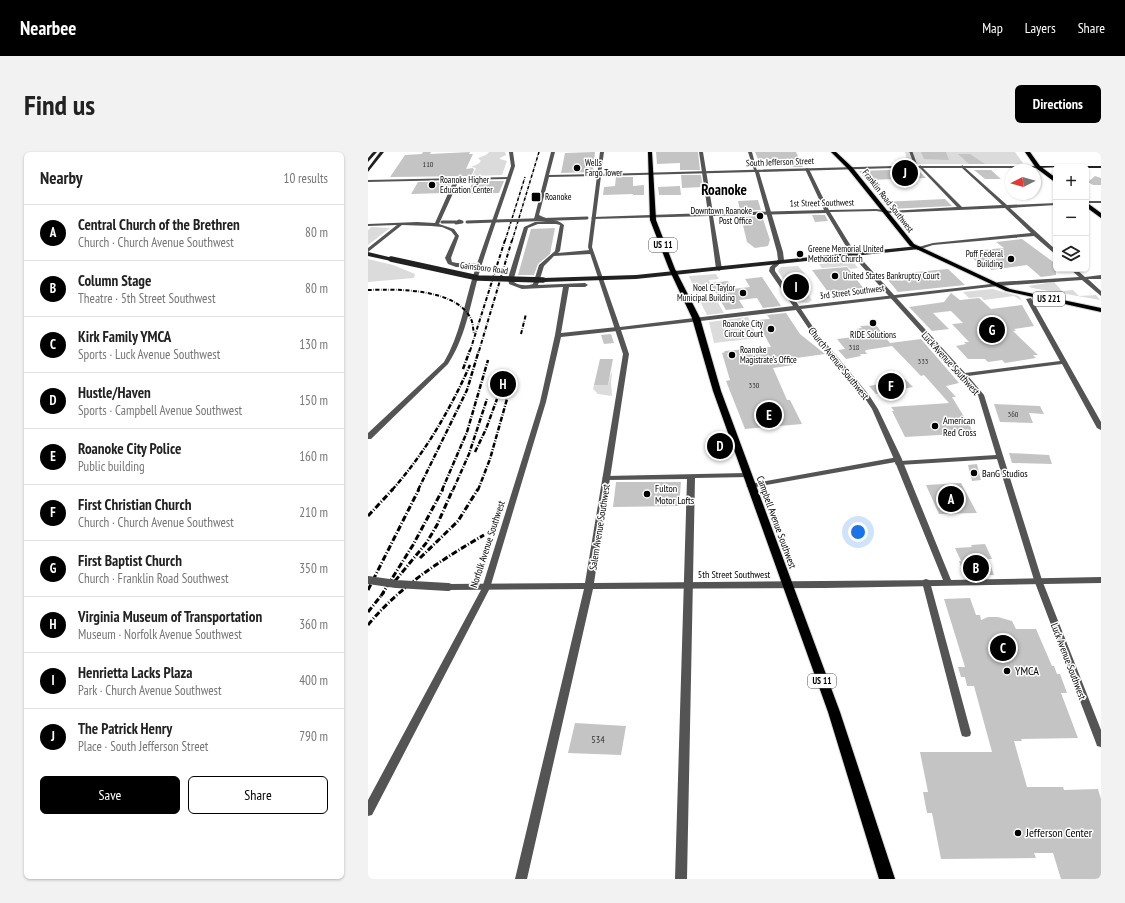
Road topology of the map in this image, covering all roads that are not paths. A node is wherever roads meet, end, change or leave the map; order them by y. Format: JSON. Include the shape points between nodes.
{"nodes":[{"id":1,"x":375,"y":152,"type":"edge"},
{"id":2,"x":382,"y":152,"type":"edge"},
{"id":3,"x":510,"y":152,"type":"edge"},
{"id":4,"x":553,"y":152,"type":"edge"},
{"id":5,"x":602,"y":152,"type":"edge"},
{"id":6,"x":650,"y":152,"type":"edge"},
{"id":7,"x":701,"y":152,"type":"edge"},
{"id":8,"x":750,"y":152,"type":"edge"},
{"id":9,"x":833,"y":152,"type":"edge"},
{"id":10,"x":911,"y":152,"type":"edge"},
{"id":11,"x":1027,"y":152,"type":"edge"},
{"id":12,"x":1021,"y":153,"type":"dead end"},
{"id":13,"x":368,"y":161,"type":"edge"},
{"id":14,"x":1029,"y":164,"type":"edge"},
{"id":15,"x":1036,"y":164,"type":"edge"},
{"id":16,"x":918,"y":166,"type":"junction"},
{"id":17,"x":962,"y":166,"type":"junction"},
{"id":18,"x":1005,"y":167,"type":"edge"},
{"id":19,"x":1041,"y":167,"type":"edge"},
{"id":20,"x":1053,"y":167,"type":"edge"},
{"id":21,"x":1089,"y":167,"type":"edge"},
{"id":22,"x":1101,"y":167,"type":"edge"},
{"id":23,"x":850,"y":168,"type":"junction"},
{"id":24,"x":807,"y":169,"type":"junction"},
{"id":25,"x":1041,"y":169,"type":"edge"},
{"id":26,"x":756,"y":170,"type":"junction"},
{"id":27,"x":368,"y":171,"type":"edge"},
{"id":28,"x":704,"y":172,"type":"junction"},
{"id":29,"x":650,"y":174,"type":"junction"},
{"id":30,"x":599,"y":175,"type":"junction"},
{"id":31,"x":547,"y":176,"type":"junction"},
{"id":32,"x":509,"y":178,"type":"junction"},
{"id":33,"x":457,"y":179,"type":"junction"},
{"id":34,"x":1053,"y":179,"type":"edge"},
{"id":35,"x":368,"y":182,"type":"edge"},
{"id":36,"x":1101,"y":202,"type":"edge"},
{"id":37,"x":1089,"y":203,"type":"edge"},
{"id":38,"x":1053,"y":204,"type":"edge"},
{"id":39,"x":1005,"y":206,"type":"junction"},
{"id":40,"x":1089,"y":206,"type":"edge"},
{"id":41,"x":960,"y":208,"type":"junction"},
{"id":42,"x":827,"y":211,"type":"junction"},
{"id":43,"x":884,"y":212,"type":"junction"},
{"id":44,"x":768,"y":213,"type":"junction"},
{"id":45,"x":711,"y":214,"type":"junction"},
{"id":46,"x":536,"y":216,"type":"junction"},
{"id":47,"x":652,"y":216,"type":"junction"},
{"id":48,"x":1101,"y":216,"type":"edge"},
{"id":49,"x":594,"y":218,"type":"junction"},
{"id":50,"x":559,"y":222,"type":"junction"},
{"id":51,"x":439,"y":223,"type":"junction"},
{"id":52,"x":400,"y":224,"type":"junction"},
{"id":53,"x":532,"y":224,"type":"junction"},
{"id":54,"x":368,"y":225,"type":"edge"},
{"id":55,"x":1035,"y":234,"type":"junction"},
{"id":56,"x":918,"y":248,"type":"junction"},
{"id":57,"x":368,"y":250,"type":"edge"},
{"id":58,"x":1053,"y":250,"type":"edge"},
{"id":59,"x":590,"y":252,"type":"junction"},
{"id":60,"x":368,"y":254,"type":"edge"},
{"id":61,"x":555,"y":255,"type":"junction"},
{"id":62,"x":855,"y":255,"type":"junction"},
{"id":63,"x":777,"y":263,"type":"junction"},
{"id":64,"x":480,"y":266,"type":"junction"},
{"id":65,"x":719,"y":269,"type":"junction"},
{"id":66,"x":1076,"y":272,"type":"edge"},
{"id":67,"x":675,"y":274,"type":"junction"},
{"id":68,"x":1101,"y":277,"type":"edge"},
{"id":69,"x":1083,"y":278,"type":"junction"},
{"id":70,"x":600,"y":279,"type":"junction"},
{"id":71,"x":998,"y":284,"type":"junction"},
{"id":72,"x":585,"y":285,"type":"dead end"},
{"id":73,"x":530,"y":286,"type":"junction"},
{"id":74,"x":566,"y":286,"type":"junction"},
{"id":75,"x":1101,"y":294,"type":"edge"},
{"id":76,"x":892,"y":296,"type":"junction"},
{"id":77,"x":1029,"y":299,"type":"dead end"},
{"id":78,"x":1101,"y":304,"type":"edge"},
{"id":79,"x":796,"y":308,"type":"junction"},
{"id":80,"x":1101,"y":310,"type":"edge"},
{"id":81,"x":697,"y":320,"type":"junction"},
{"id":82,"x":618,"y":329,"type":"junction"},
{"id":83,"x":558,"y":335,"type":"junction"},
{"id":84,"x":1064,"y":362,"type":"junction"},
{"id":85,"x":963,"y":376,"type":"junction"},
{"id":86,"x":1101,"y":428,"type":"edge"},
{"id":87,"x":368,"y":437,"type":"edge"},
{"id":88,"x":1001,"y":457,"type":"junction"},
{"id":89,"x":899,"y":461,"type":"junction"},
{"id":90,"x":691,"y":476,"type":"junction"},
{"id":91,"x":606,"y":478,"type":"junction"},
{"id":92,"x":748,"y":481,"type":"junction"},
{"id":93,"x":368,"y":580,"type":"edge"},
{"id":94,"x":1038,"y":580,"type":"junction"},
{"id":95,"x":1101,"y":580,"type":"edge"},
{"id":96,"x":926,"y":582,"type":"junction"},
{"id":97,"x":948,"y":582,"type":"junction"},
{"id":98,"x":690,"y":585,"type":"junction"},
{"id":99,"x":786,"y":585,"type":"junction"},
{"id":100,"x":589,"y":587,"type":"junction"},
{"id":101,"x":486,"y":588,"type":"junction"},
{"id":102,"x":966,"y":733,"type":"dead end"},
{"id":103,"x":1101,"y":743,"type":"edge"},
{"id":104,"x":368,"y":811,"type":"edge"},
{"id":105,"x":521,"y":879,"type":"edge"},
{"id":106,"x":681,"y":879,"type":"edge"},
{"id":107,"x":887,"y":879,"type":"edge"}],
"edges":[{"from":1,"to":13,"type":"main road"},
{"from":2,"to":27,"type":"main road"},
{"from":3,"to":32,"type":"street","via":[[513,163]]},
{"from":4,"to":31,"type":"street"},
{"from":5,"to":30,"type":"street","name":"Salem Avenue Southwest"},
{"from":6,"to":29,"type":"main road","number":"US 11"},
{"from":7,"to":28,"type":"street"},
{"from":8,"to":26,"type":"street","name":"Church Avenue Southwest"},
{"from":9,"to":23,"type":"main road","number":"US 221"},
{"from":10,"to":16,"type":"street"},
{"from":11,"to":15,"type":"main road"},
{"from":12,"to":14,"type":"main road"},
{"from":16,"to":17,"type":"street","name":"South Jefferson Street"},
{"from":16,"to":23,"type":"street","name":"South Jefferson Street"},
{"from":16,"to":41,"type":"street"},
{"from":17,"to":18,"type":"street","name":"South Jefferson Street"},
{"from":17,"to":39,"type":"street"},
{"from":19,"to":20,"type":"main road","name":"South Jefferson Street"},
{"from":21,"to":22,"type":"main road"},
{"from":23,"to":24,"type":"street","name":"South Jefferson Street"},
{"from":23,"to":43,"type":"main road","name":"Franklin Road Southwest","number":"US 221"},
{"from":24,"to":26,"type":"street","name":"South Jefferson Street"},
{"from":24,"to":42,"type":"street","name":"Luck Avenue Southwest"},
{"from":25,"to":34,"type":"main road"},
{"from":26,"to":28,"type":"street","name":"South Jefferson Street"},
{"from":26,"to":44,"type":"street","name":"Church Avenue Southwest"},
{"from":28,"to":29,"type":"street","name":"South Jefferson Street"},
{"from":28,"to":45,"type":"street"},
{"from":29,"to":30,"type":"street","name":"South Jefferson Street"},
{"from":29,"to":47,"type":"main road","name":"Campbell Avenue Southwest","number":"US 11"},
{"from":30,"to":31,"type":"street","name":"South Jefferson Street"},
{"from":30,"to":49,"type":"street","name":"Salem Avenue Southwest"},
{"from":31,"to":46,"type":"street"},
{"from":32,"to":33,"type":"street"},
{"from":32,"to":64,"type":"street"},
{"from":33,"to":35,"type":"street"},
{"from":33,"to":51,"type":"street"},
{"from":36,"to":37,"type":"street"},
{"from":38,"to":39,"type":"street","name":"1st Street Southwest"},
{"from":39,"to":41,"type":"street","name":"1st Street Southwest"},
{"from":39,"to":55,"type":"street"},
{"from":40,"to":48,"type":"main road"},
{"from":41,"to":43,"type":"street","name":"1st Street Southwest"},
{"from":42,"to":43,"type":"street","name":"1st Street Southwest"},
{"from":42,"to":44,"type":"street","name":"1st Street Southwest"},
{"from":42,"to":62,"type":"street","name":"Luck Avenue Southwest"},
{"from":43,"to":56,"type":"main road","name":"Franklin Road Southwest","number":"US 221","via":[[904,238]]},
{"from":44,"to":45,"type":"street","name":"1st Street Southwest"},
{"from":44,"to":63,"type":"street","name":"Church Avenue Southwest","via":[[780,252],[781,260]]},
{"from":45,"to":47,"type":"street","name":"1st Street Southwest"},
{"from":45,"to":65,"type":"street"},
{"from":46,"to":50,"type":"street"},
{"from":46,"to":53,"type":"street"},
{"from":47,"to":49,"type":"street","name":"1st Street Southwest"},
{"from":47,"to":67,"type":"main road","name":"Campbell Avenue Southwest","number":"US 11"},
{"from":49,"to":51,"type":"street","name":"1st Street Southwest","bridge":true},
{"from":49,"to":59,"type":"street","name":"Salem Avenue Southwest"},
{"from":50,"to":53,"type":"street"},
{"from":50,"to":61,"type":"street","via":[[562,225]]},
{"from":51,"to":52,"type":"street"},
{"from":51,"to":64,"type":"street","via":[[456,233],[448,258],[450,263]]},
{"from":52,"to":54,"type":"street"},
{"from":52,"to":57,"type":"street"},
{"from":53,"to":73,"type":"street","via":[[526,227],[511,278],[514,285]]},
{"from":55,"to":56,"type":"street","via":[[933,244]]},
{"from":55,"to":58,"type":"street"},
{"from":56,"to":62,"type":"main road","name":"Gainsboro Road"},
{"from":56,"to":71,"type":"main road","name":"Franklin Road Southwest","number":"US 221"},
{"from":59,"to":61,"type":"street"},
{"from":59,"to":70,"type":"street","name":"Salem Avenue Southwest"},
{"from":60,"to":70,"type":"main road","name":"Gainsboro Road","bridge":true,"via":[[478,278]]},
{"from":61,"to":73,"type":"street","via":[[542,265],[535,285]]},
{"from":62,"to":63,"type":"main road","name":"Gainsboro Road"},
{"from":62,"to":76,"type":"street","name":"Luck Avenue Southwest"},
{"from":63,"to":65,"type":"main road","name":"Gainsboro Road"},
{"from":63,"to":79,"type":"street","name":"Church Avenue Southwest","via":[[772,271]]},
{"from":64,"to":87,"type":"street","via":[[446,363]]},
{"from":65,"to":67,"type":"main road","name":"Gainsboro Road"},
{"from":66,"to":69,"type":"street"},
{"from":67,"to":70,"type":"main road","name":"Gainsboro Road"},
{"from":67,"to":81,"type":"main road","name":"Campbell Avenue Southwest","number":"US 11"},
{"from":68,"to":69,"type":"street","name":"3rd Street Southwest"},
{"from":69,"to":71,"type":"street","name":"3rd Street Southwest"},
{"from":69,"to":75,"type":"street"},
{"from":70,"to":82,"type":"street","name":"Salem Avenue Southwest"},
{"from":71,"to":76,"type":"street","name":"3rd Street Southwest"},
{"from":71,"to":78,"type":"main road","name":"Franklin Road Southwest","number":"US 221"},
{"from":71,"to":80,"type":"main road","name":"Franklin Road Southwest","number":"US 221","via":[[1008,290]]},
{"from":72,"to":74,"type":"street"},
{"from":73,"to":74,"type":"street"},
{"from":74,"to":83,"type":"street","name":"Norfolk Avenue Southwest"},
{"from":76,"to":79,"type":"street","name":"3rd Street Southwest"},
{"from":76,"to":85,"type":"street","name":"Luck Avenue Southwest"},
{"from":77,"to":84,"type":"street"},
{"from":79,"to":81,"type":"street","name":"3rd Street Southwest"},
{"from":79,"to":89,"type":"street","name":"Church Avenue Southwest","via":[[867,396]]},
{"from":81,"to":82,"type":"street","name":"3rd Street Southwest"},
{"from":81,"to":92,"type":"main road","name":"Campbell Avenue Southwest","number":"US 11","via":[[713,380]]},
{"from":82,"to":83,"type":"street","name":"3rd Street Southwest"},
{"from":82,"to":91,"type":"street","name":"Salem Avenue Southwest","via":[[626,354]]},
{"from":83,"to":101,"type":"street","name":"Norfolk Avenue Southwest","via":[[543,402]]},
{"from":84,"to":85,"type":"street"},
{"from":84,"to":86,"type":"street"},
{"from":85,"to":88,"type":"street","name":"Luck Avenue Southwest","via":[[981,395]]},
{"from":88,"to":89,"type":"street"},
{"from":88,"to":94,"type":"street","name":"Luck Avenue Southwest"},
{"from":89,"to":92,"type":"street"},
{"from":89,"to":97,"type":"street","name":"Church Avenue Southwest"},
{"from":90,"to":91,"type":"street"},
{"from":90,"to":92,"type":"street"},
{"from":90,"to":98,"type":"street"},
{"from":91,"to":100,"type":"street","name":"Salem Avenue Southwest"},
{"from":92,"to":99,"type":"main road","name":"Campbell Avenue Southwest","number":"US 11"},
{"from":93,"to":101,"type":"street","name":"5th Street Southwest","bridge":true,"via":[[396,584]]},
{"from":94,"to":95,"type":"street","name":"5th Street Southwest"},
{"from":94,"to":97,"type":"street","name":"5th Street Southwest"},
{"from":94,"to":103,"type":"street","name":"Luck Avenue Southwest"},
{"from":96,"to":97,"type":"street","name":"5th Street Southwest"},
{"from":96,"to":99,"type":"street","name":"5th Street Southwest"},
{"from":96,"to":102,"type":"street"},
{"from":98,"to":99,"type":"street","name":"5th Street Southwest"},
{"from":98,"to":100,"type":"street","name":"5th Street Southwest"},
{"from":98,"to":106,"type":"street"},
{"from":99,"to":107,"type":"main road","name":"Campbell Avenue Southwest","number":"US 11","via":[[834,712]]},
{"from":100,"to":101,"type":"street","name":"5th Street Southwest"},
{"from":100,"to":105,"type":"street","name":"Salem Avenue Southwest"},
{"from":101,"to":104,"type":"street","name":"Norfolk Avenue Southwest"}]}
